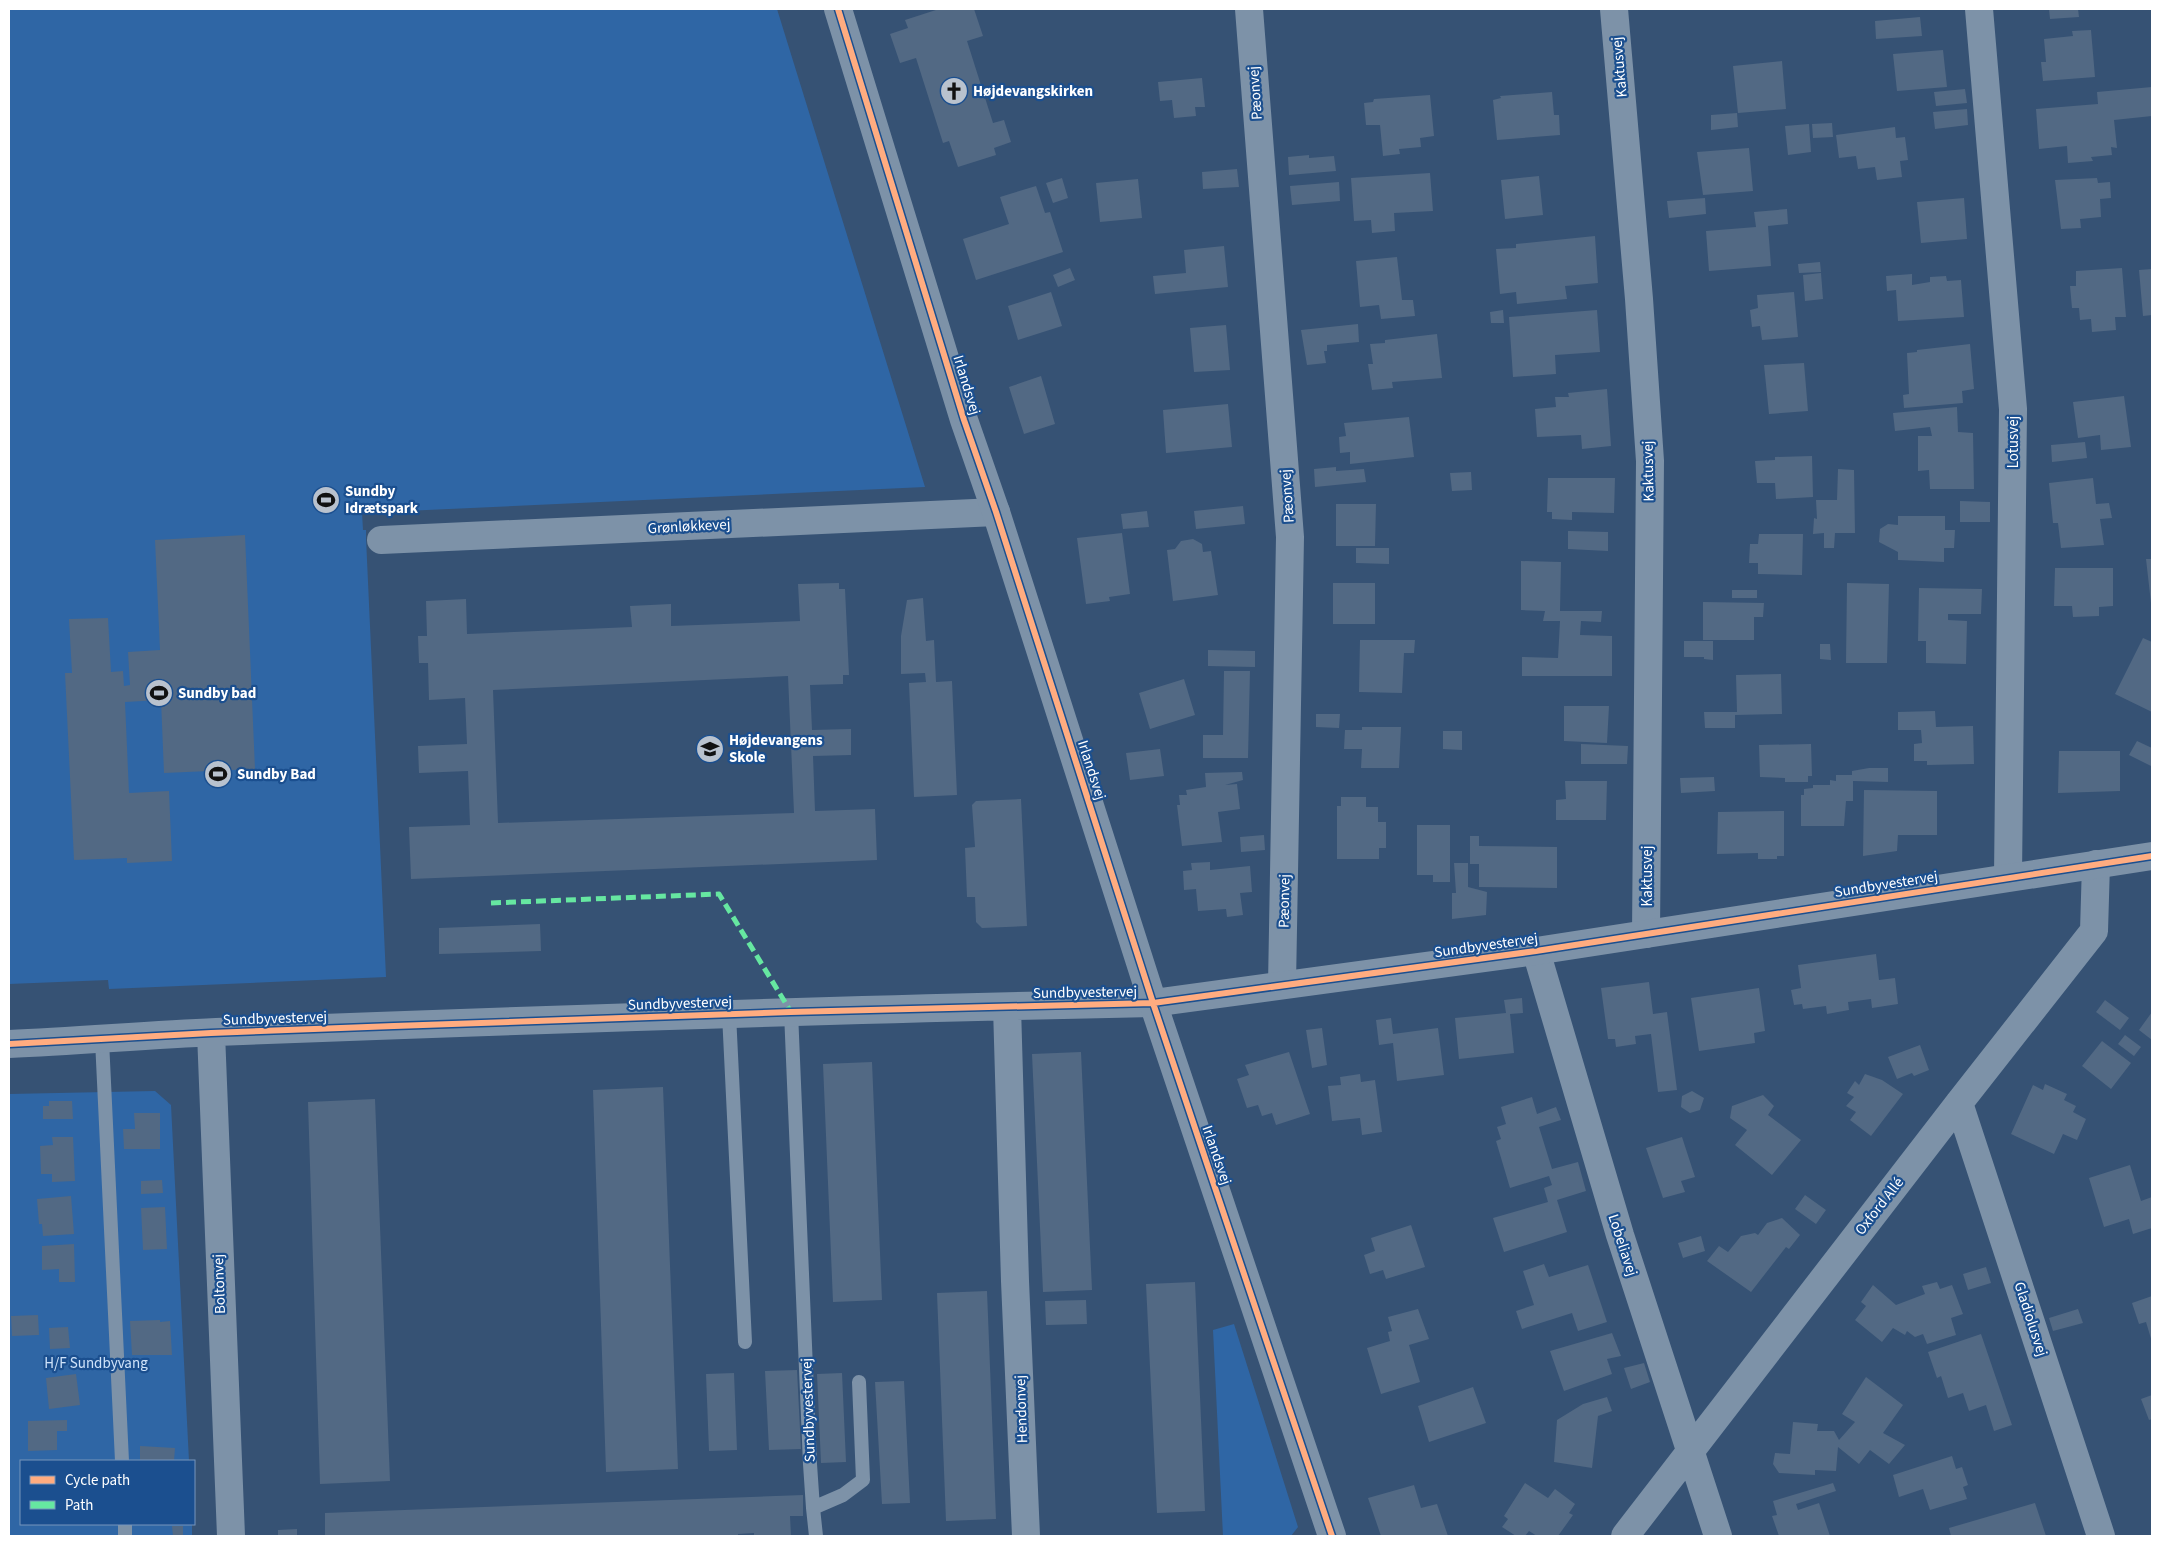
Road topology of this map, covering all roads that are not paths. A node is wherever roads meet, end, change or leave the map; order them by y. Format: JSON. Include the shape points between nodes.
{"nodes":[{"id":1,"x":838,"y":9,"type":"edge"},
{"id":2,"x":1249,"y":9,"type":"edge"},
{"id":3,"x":1614,"y":9,"type":"edge"},
{"id":4,"x":1978,"y":9,"type":"edge"},
{"id":5,"x":996,"y":512,"type":"junction"},
{"id":6,"x":381,"y":540,"type":"dead end"},
{"id":7,"x":2152,"y":856,"type":"edge"},
{"id":8,"x":2096,"y":864,"type":"junction"},
{"id":9,"x":2008,"y":877,"type":"junction"},
{"id":10,"x":1646,"y":934,"type":"junction"},
{"id":11,"x":1536,"y":951,"type":"junction"},
{"id":12,"x":1282,"y":985,"type":"junction"},
{"id":13,"x":1153,"y":1003,"type":"junction"},
{"id":14,"x":1007,"y":1007,"type":"junction"},
{"id":15,"x":791,"y":1012,"type":"junction"},
{"id":16,"x":729,"y":1014,"type":"junction"},
{"id":17,"x":211,"y":1033,"type":"junction"},
{"id":18,"x":102,"y":1040,"type":"junction"},
{"id":19,"x":9,"y":1044,"type":"edge"},
{"id":20,"x":1959,"y":1102,"type":"junction"},
{"id":21,"x":745,"y":1342,"type":"dead end"},
{"id":22,"x":859,"y":1382,"type":"dead end"},
{"id":23,"x":1690,"y":1452,"type":"junction"},
{"id":24,"x":122,"y":1460,"type":"edge"},
{"id":25,"x":813,"y":1508,"type":"junction"},
{"id":26,"x":230,"y":1536,"type":"edge"},
{"id":27,"x":816,"y":1536,"type":"edge"},
{"id":28,"x":1026,"y":1536,"type":"edge"},
{"id":29,"x":1332,"y":1536,"type":"edge"},
{"id":30,"x":1625,"y":1536,"type":"edge"},
{"id":31,"x":1718,"y":1536,"type":"edge"},
{"id":32,"x":2102,"y":1536,"type":"edge"}],
"edges":[{"from":1,"to":5,"type":"street","name":"Irlandsvej","via":[[964,420]]},
{"from":2,"to":12,"type":"street","name":"Pæonvej","via":[[1290,537]]},
{"from":3,"to":10,"type":"street","name":"Kaktusvej","via":[[1650,461]]},
{"from":4,"to":9,"type":"street","name":"Lotusvej","via":[[2013,409]]},
{"from":5,"to":6,"type":"street","name":"Grønløkkevej"},
{"from":5,"to":13,"type":"street","name":"Irlandsvej"},
{"from":7,"to":8,"type":"street","name":"Sundbyvestervej"},
{"from":8,"to":9,"type":"street","name":"Sundbyvestervej"},
{"from":8,"to":20,"type":"street","name":"Oxford Allé","via":[[2094,932]]},
{"from":9,"to":10,"type":"street","name":"Sundbyvestervej"},
{"from":10,"to":11,"type":"street","name":"Sundbyvestervej"},
{"from":11,"to":12,"type":"street","name":"Sundbyvestervej"},
{"from":11,"to":23,"type":"street","name":"Lobeliavej","via":[[1620,1235]]},
{"from":12,"to":13,"type":"street","name":"Sundbyvestervej"},
{"from":13,"to":14,"type":"street","name":"Sundbyvestervej"},
{"from":13,"to":29,"type":"street","name":"Irlandsvej"},
{"from":14,"to":15,"type":"street","name":"Sundbyvestervej"},
{"from":14,"to":28,"type":"street","name":"Hendonvej"},
{"from":15,"to":16,"type":"street","name":"Sundbyvestervej"},
{"from":15,"to":25,"type":"lane","name":"Sundbyvestervej"},
{"from":16,"to":17,"type":"street","name":"Sundbyvestervej"},
{"from":16,"to":21,"type":"lane"},
{"from":17,"to":18,"type":"street","name":"Sundbyvestervej"},
{"from":17,"to":26,"type":"street","name":"Boltonvej"},
{"from":18,"to":19,"type":"street","name":"Sundbyvestervej"},
{"from":18,"to":24,"type":"lane"},
{"from":20,"to":23,"type":"street","name":"Oxford Allé"},
{"from":20,"to":32,"type":"street","name":"Gladiolusvej"},
{"from":22,"to":25,"type":"lane","via":[[863,1480],[843,1495]]},
{"from":23,"to":30,"type":"street","name":"Oxford Allé"},
{"from":23,"to":31,"type":"street","name":"Lobeliavej"},
{"from":25,"to":27,"type":"lane","name":"Sundbyvestervej"}]}
